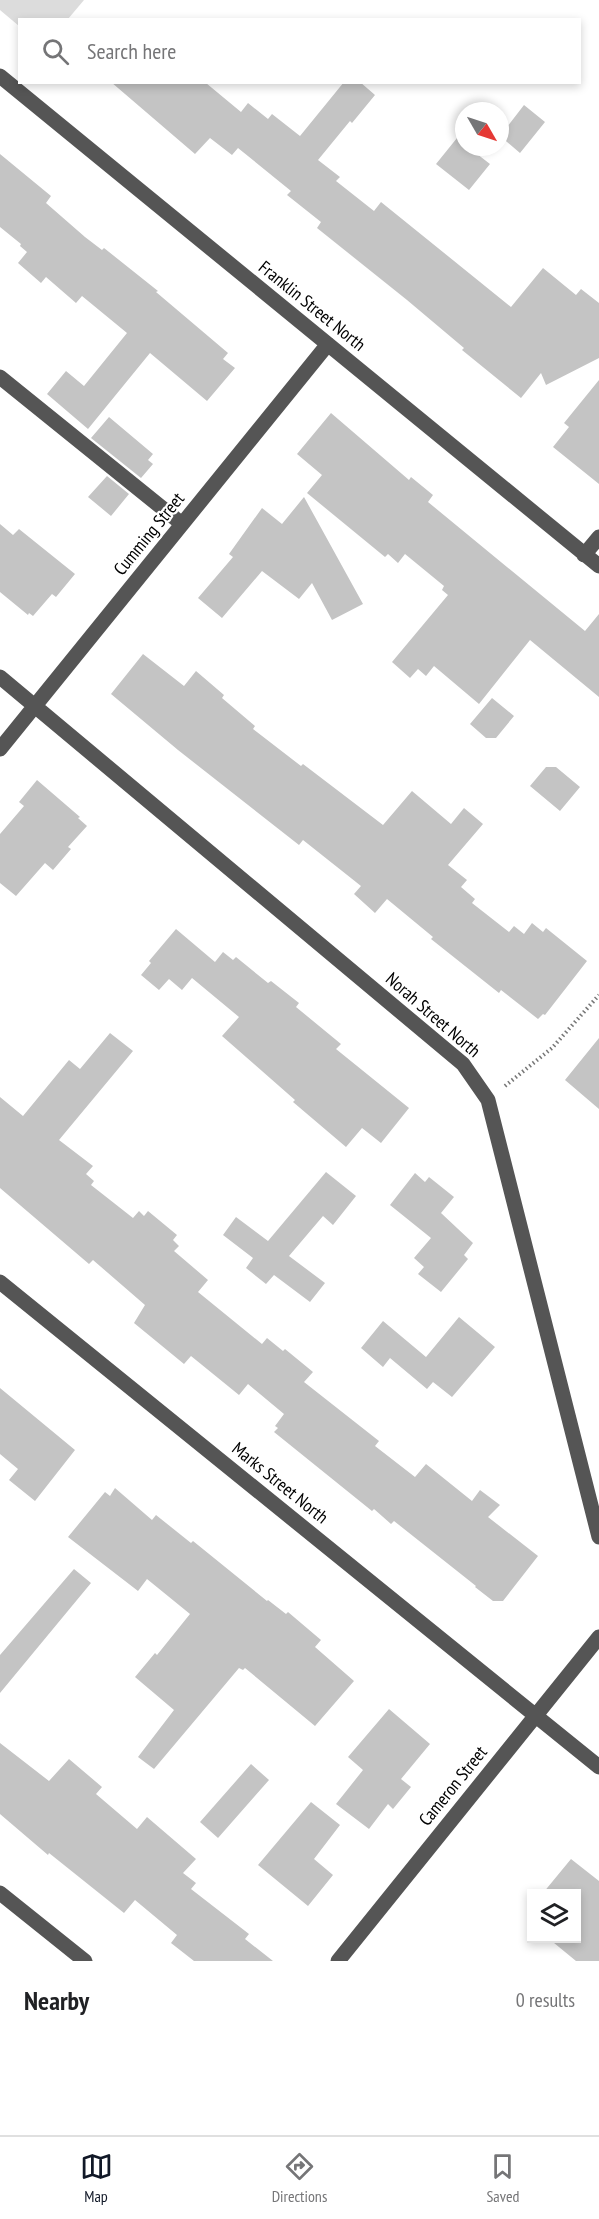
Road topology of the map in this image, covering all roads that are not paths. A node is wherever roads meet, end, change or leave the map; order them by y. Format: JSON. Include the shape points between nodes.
{"nodes":[{"id":1,"x":0,"y":76,"type":"edge"},
{"id":2,"x":328,"y":344,"type":"junction"},
{"id":3,"x":0,"y":377,"type":"edge"},
{"id":4,"x":182,"y":524,"type":"junction"},
{"id":5,"x":599,"y":537,"type":"edge"},
{"id":6,"x":584,"y":555,"type":"junction"},
{"id":7,"x":599,"y":566,"type":"edge"},
{"id":8,"x":0,"y":677,"type":"edge"},
{"id":9,"x":35,"y":706,"type":"junction"},
{"id":10,"x":0,"y":749,"type":"edge"},
{"id":11,"x":0,"y":1282,"type":"edge"},
{"id":12,"x":599,"y":1537,"type":"edge"},
{"id":13,"x":599,"y":1637,"type":"edge"},
{"id":14,"x":535,"y":1715,"type":"junction"},
{"id":15,"x":599,"y":1767,"type":"edge"},
{"id":16,"x":0,"y":1893,"type":"edge"},
{"id":17,"x":85,"y":1961,"type":"edge"},
{"id":18,"x":338,"y":1961,"type":"edge"}],
"edges":[{"from":1,"to":2,"type":"street","name":"Franklin Street North"},
{"from":2,"to":4,"type":"street","name":"Cumming Street"},
{"from":2,"to":6,"type":"street","name":"Franklin Street North"},
{"from":3,"to":4,"type":"street"},
{"from":4,"to":9,"type":"street","name":"Cumming Street"},
{"from":5,"to":6,"type":"street"},
{"from":6,"to":7,"type":"street","name":"Franklin Street North"},
{"from":8,"to":9,"type":"street","name":"Norah Street North"},
{"from":9,"to":10,"type":"street","name":"Cumming Street"},
{"from":9,"to":12,"type":"street","name":"Norah Street North","via":[[463,1064],[488,1100]]},
{"from":11,"to":14,"type":"street","name":"Marks Street North"},
{"from":13,"to":14,"type":"street","name":"Cameron Street"},
{"from":14,"to":15,"type":"street","name":"Marks Street North"},
{"from":14,"to":18,"type":"street","name":"Cameron Street"},
{"from":16,"to":17,"type":"street"}]}
